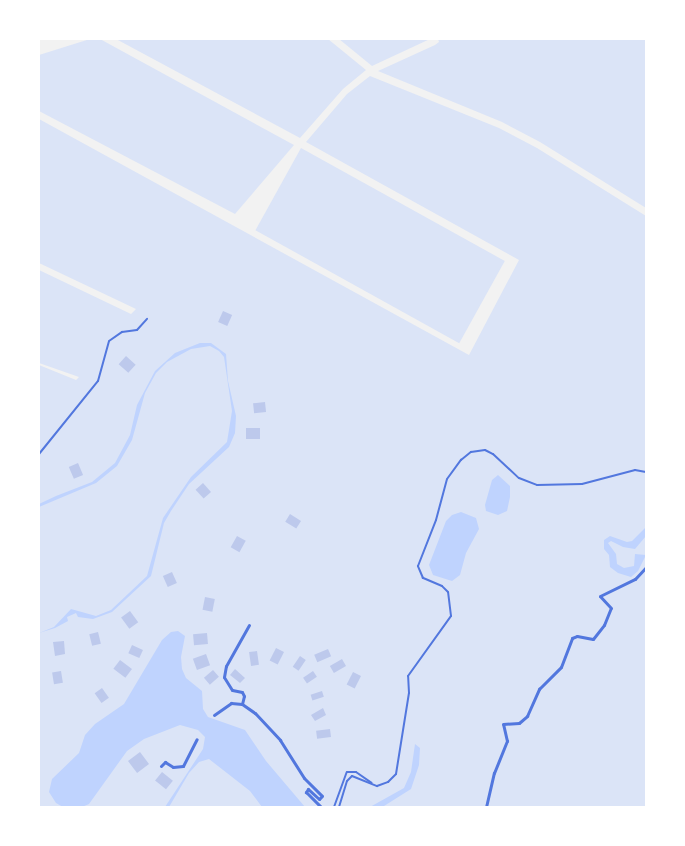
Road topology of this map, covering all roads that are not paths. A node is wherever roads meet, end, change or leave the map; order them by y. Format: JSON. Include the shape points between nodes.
{"nodes":[{"id":1,"x":147,"y":319,"type":"dead end"},
{"id":2,"x":39,"y":454,"type":"edge"},
{"id":3,"x":646,"y":472,"type":"edge"},
{"id":4,"x":646,"y":567,"type":"edge"},
{"id":5,"x":249,"y":625,"type":"dead end"},
{"id":6,"x":242,"y":704,"type":"junction"},
{"id":7,"x":214,"y":715,"type":"dead end"},
{"id":8,"x":197,"y":739,"type":"dead end"},
{"id":9,"x":161,"y":766,"type":"dead end"},
{"id":10,"x":374,"y":786,"type":"junction"},
{"id":11,"x":320,"y":806,"type":"edge"},
{"id":12,"x":334,"y":807,"type":"edge"},
{"id":13,"x":339,"y":807,"type":"edge"},
{"id":14,"x":486,"y":807,"type":"edge"}],
"edges":[{"from":1,"to":2,"type":"lane","via":[[137,330],[122,332],[109,341],[98,381]]},
{"from":3,"to":10,"type":"lane","via":[[635,470],[582,484],[537,485],[519,478],[485,450],[471,452],[461,460],[447,479],[418,566],[423,578],[448,592],[451,616],[408,676],[409,693],[396,774],[385,784]]},
{"from":4,"to":14,"type":"street","via":[[634,579],[600,596],[611,608],[604,625],[593,639],[572,638],[561,667],[539,689],[527,716],[519,723],[503,724],[507,741]]},
{"from":5,"to":6,"type":"street","via":[[224,676],[232,690],[244,696]]},
{"from":6,"to":7,"type":"street","via":[[231,703]]},
{"from":6,"to":11,"type":"street","via":[[255,712],[280,740],[296,768],[322,796],[319,799],[308,789],[306,792]]},
{"from":8,"to":9,"type":"street","via":[[183,766],[172,767],[165,762]]},
{"from":10,"to":12,"type":"lane","via":[[356,772],[347,772]]},
{"from":10,"to":13,"type":"lane","via":[[355,776],[349,778]]}]}
